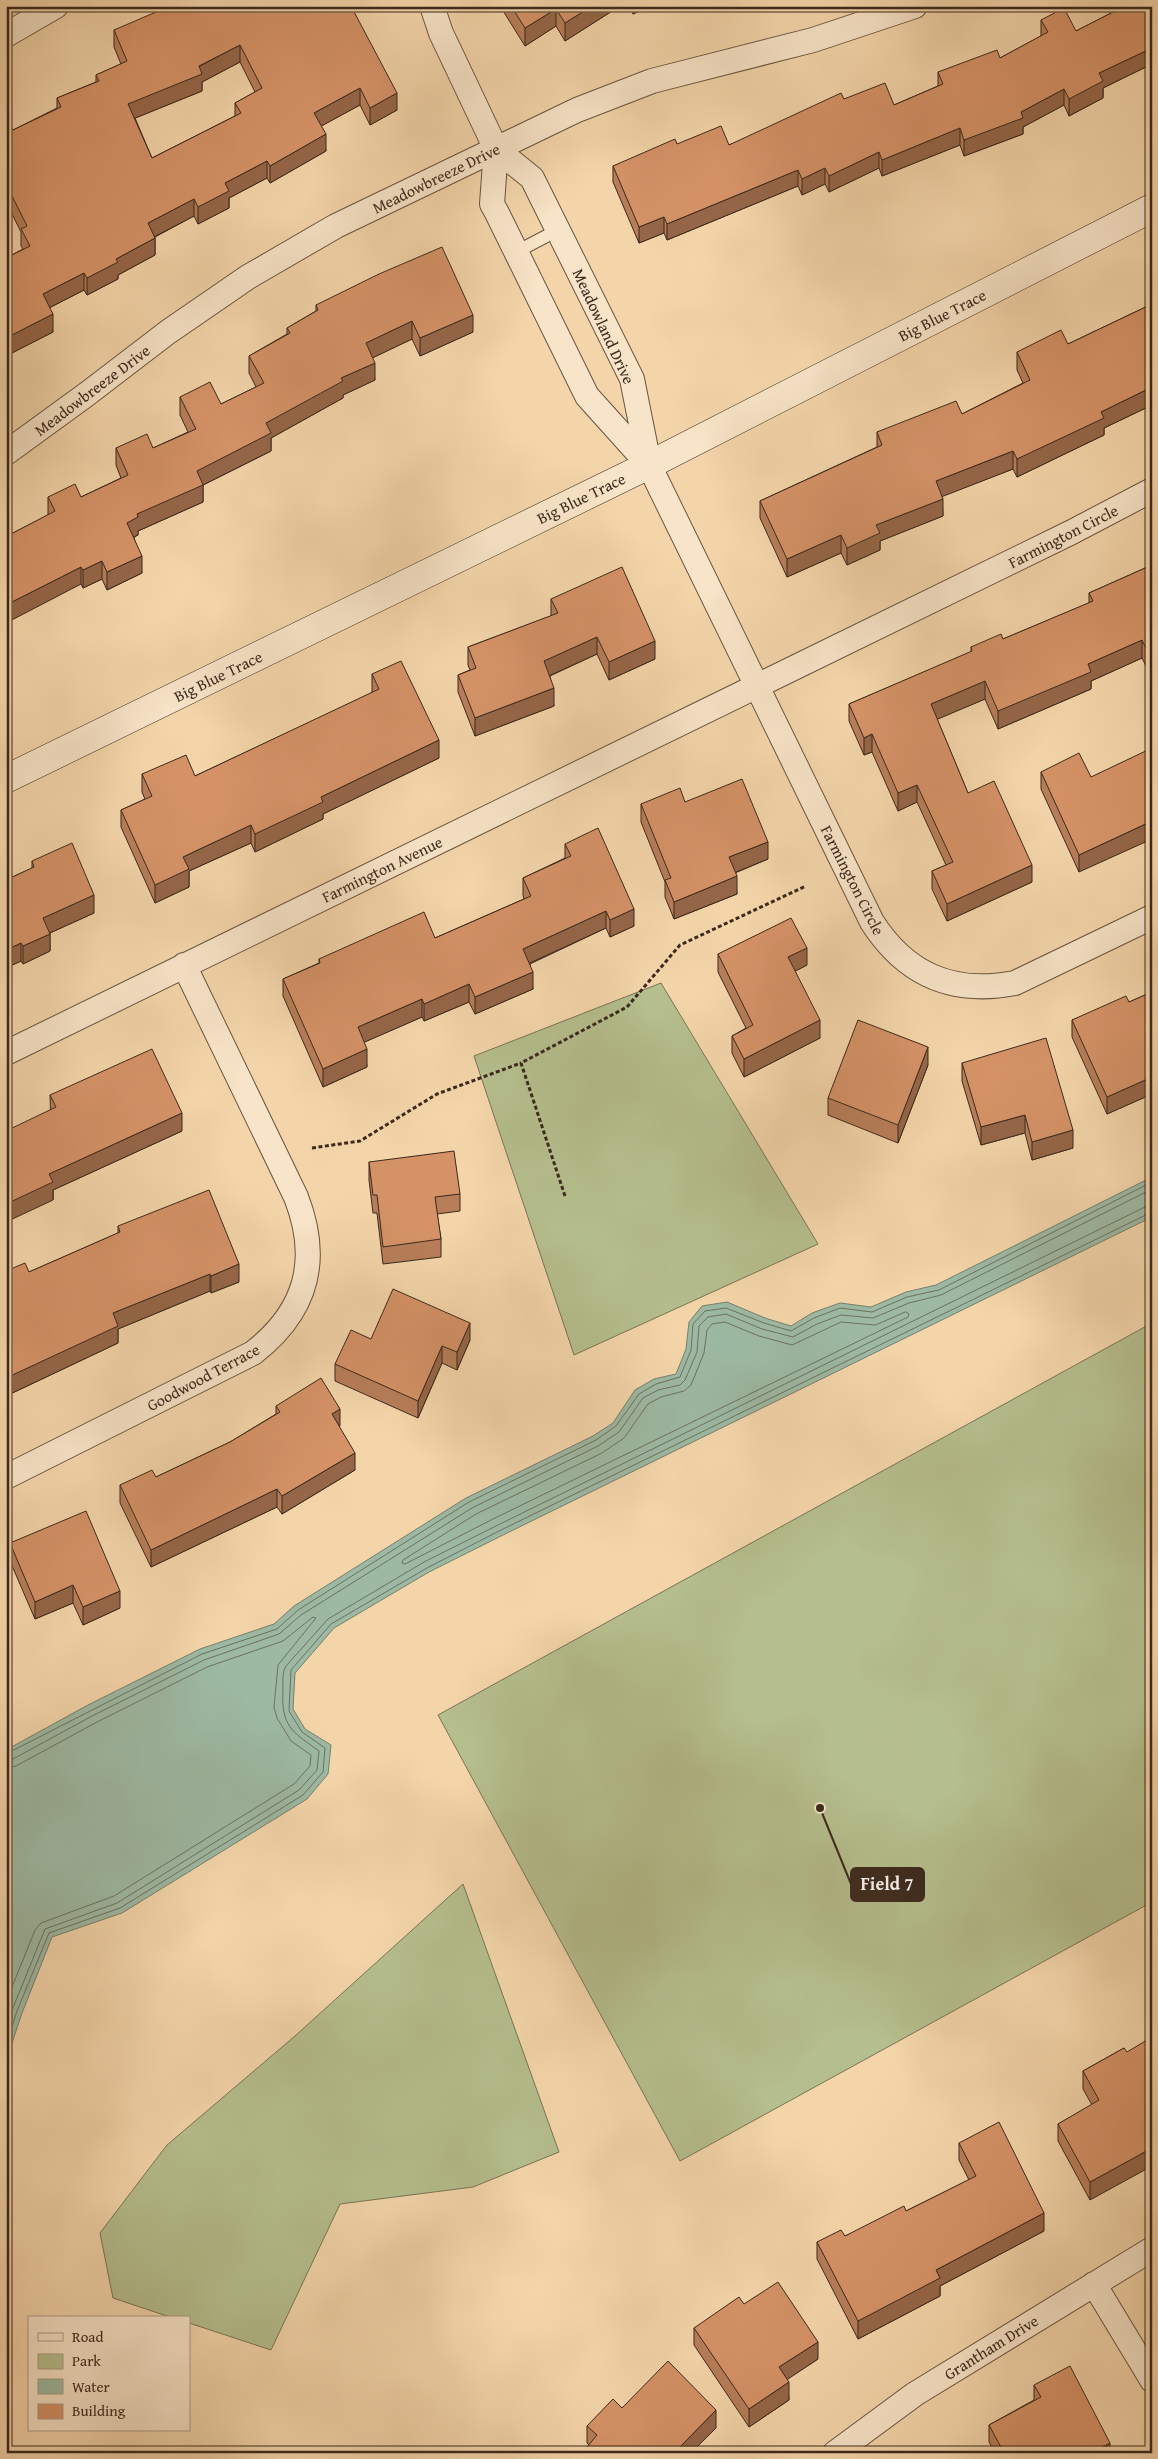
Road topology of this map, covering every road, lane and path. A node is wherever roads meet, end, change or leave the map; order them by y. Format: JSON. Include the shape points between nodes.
{"nodes":[{"id":1,"x":56,"y":6,"type":"edge"},
{"id":2,"x":432,"y":6,"type":"edge"},
{"id":3,"x":915,"y":6,"type":"edge"},
{"id":4,"x":6,"y":35,"type":"edge"},
{"id":5,"x":496,"y":149,"type":"junction"},
{"id":6,"x":1152,"y":208,"type":"edge"},
{"id":7,"x":558,"y":230,"type":"junction"},
{"id":8,"x":516,"y":252,"type":"junction"},
{"id":9,"x":6,"y":452,"type":"edge"},
{"id":10,"x":649,"y":466,"type":"junction"},
{"id":11,"x":1152,"y":490,"type":"edge"},
{"id":12,"x":758,"y":687,"type":"junction"},
{"id":13,"x":6,"y":779,"type":"edge"},
{"id":14,"x":806,"y":886,"type":"dead end"},
{"id":15,"x":1152,"y":917,"type":"edge"},
{"id":16,"x":184,"y":965,"type":"junction"},
{"id":17,"x":6,"y":1053,"type":"edge"},
{"id":18,"x":520,"y":1064,"type":"junction"},
{"id":19,"x":312,"y":1148,"type":"dead end"},
{"id":20,"x":566,"y":1196,"type":"dead end"},
{"id":21,"x":6,"y":1477,"type":"edge"},
{"id":22,"x":1152,"y":2249,"type":"edge"},
{"id":23,"x":1094,"y":2284,"type":"junction"},
{"id":24,"x":1152,"y":2380,"type":"edge"},
{"id":25,"x":835,"y":2453,"type":"edge"}],
"edges":[{"from":1,"to":4,"type":"street"},
{"from":2,"to":5,"type":"street","name":"Meadowland Drive","via":[[441,33]]},
{"from":3,"to":5,"type":"street","name":"Meadowbreeze Drive","via":[[813,40],[652,81],[577,110]]},
{"from":5,"to":7,"type":"street","name":"Meadowland Drive","via":[[532,178]]},
{"from":5,"to":8,"type":"street","name":"Meadowland Drive","via":[[492,204]]},
{"from":5,"to":9,"type":"street","name":"Meadowbreeze Drive","via":[[336,226],[248,278],[168,332]]},
{"from":6,"to":10,"type":"street","name":"Big Blue Trace"},
{"from":7,"to":8,"type":"lane"},
{"from":7,"to":10,"type":"street","name":"Meadowland Drive","via":[[632,379]]},
{"from":8,"to":10,"type":"street","name":"Meadowland Drive","via":[[587,396]]},
{"from":10,"to":12,"type":"street","name":"Farmington Circle"},
{"from":10,"to":13,"type":"street","name":"Big Blue Trace"},
{"from":11,"to":12,"type":"street","name":"Farmington Circle"},
{"from":12,"to":15,"type":"street","name":"Farmington Circle","via":[[872,922],[899,956],[929,976],[971,987],[1015,983]]},
{"from":12,"to":16,"type":"street","name":"Farmington Avenue"},
{"from":14,"to":18,"type":"path","via":[[680,945],[627,1007]]},
{"from":16,"to":17,"type":"street","name":"Farmington Avenue"},
{"from":16,"to":21,"type":"street","name":"Goodwood Terrace","via":[[305,1220],[308,1241],[304,1284],[285,1324],[253,1353]]},
{"from":18,"to":19,"type":"path","via":[[437,1094],[360,1140]]},
{"from":18,"to":20,"type":"path"},
{"from":22,"to":23,"type":"street","name":"Grantham Drive"},
{"from":23,"to":24,"type":"street"},
{"from":23,"to":25,"type":"street","name":"Grantham Drive","via":[[915,2394]]}]}
